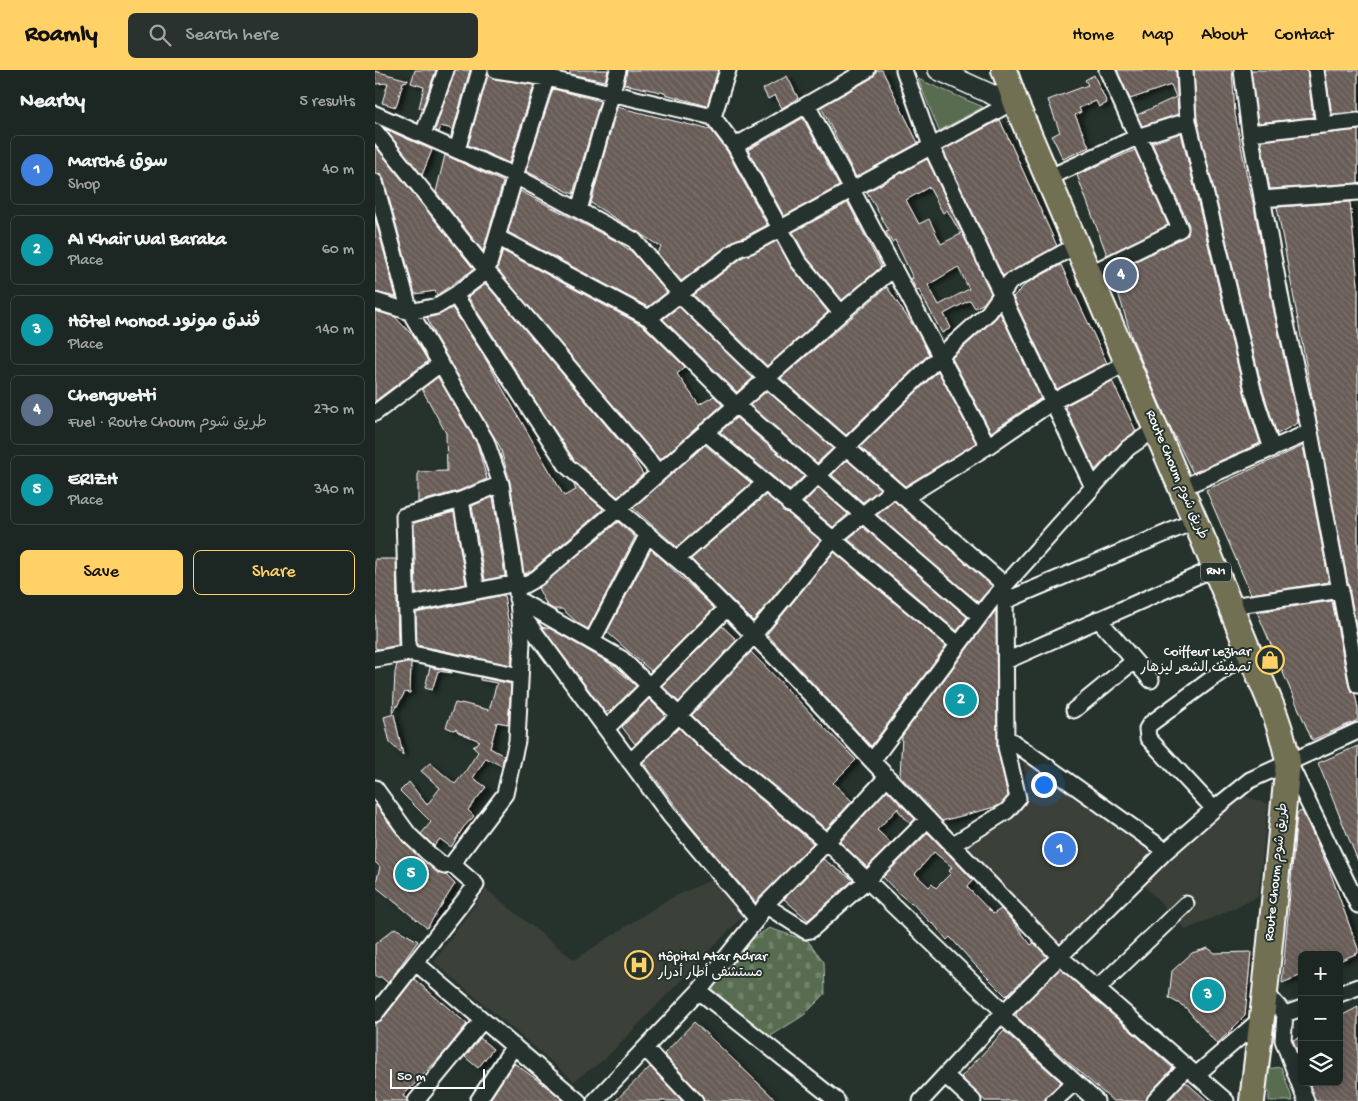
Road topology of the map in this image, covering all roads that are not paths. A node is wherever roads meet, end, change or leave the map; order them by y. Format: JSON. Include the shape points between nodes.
{"nodes":[{"id":1,"x":446,"y":70,"type":"edge"},
{"id":2,"x":480,"y":70,"type":"edge"},
{"id":3,"x":495,"y":70,"type":"edge"},
{"id":4,"x":618,"y":70,"type":"edge"},
{"id":5,"x":728,"y":70,"type":"edge"},
{"id":6,"x":867,"y":70,"type":"edge"},
{"id":7,"x":904,"y":70,"type":"edge"},
{"id":8,"x":938,"y":70,"type":"edge"},
{"id":9,"x":1004,"y":70,"type":"edge"},
{"id":10,"x":1107,"y":70,"type":"edge"},
{"id":11,"x":1185,"y":70,"type":"edge"},
{"id":12,"x":1242,"y":70,"type":"edge"},
{"id":13,"x":1316,"y":70,"type":"edge"},
{"id":14,"x":548,"y":74,"type":"edge"},
{"id":15,"x":612,"y":93,"type":"junction"},
{"id":16,"x":807,"y":105,"type":"junction"},
{"id":17,"x":1014,"y":105,"type":"junction"},
{"id":18,"x":375,"y":114,"type":"edge"},
{"id":19,"x":713,"y":117,"type":"junction"},
{"id":20,"x":1189,"y":120,"type":"junction"},
{"id":21,"x":1358,"y":121,"type":"edge"},
{"id":22,"x":1324,"y":125,"type":"junction"},
{"id":23,"x":375,"y":131,"type":"edge"},
{"id":24,"x":1249,"y":133,"type":"junction"},
{"id":25,"x":423,"y":135,"type":"junction"},
{"id":26,"x":1138,"y":137,"type":"junction"},
{"id":27,"x":735,"y":146,"type":"junction"},
{"id":28,"x":931,"y":146,"type":"junction"},
{"id":29,"x":457,"y":150,"type":"junction"},
{"id":30,"x":515,"y":176,"type":"junction"},
{"id":31,"x":1048,"y":178,"type":"junction"},
{"id":32,"x":375,"y":182,"type":"edge"},
{"id":33,"x":852,"y":190,"type":"junction"},
{"id":34,"x":1358,"y":192,"type":"edge"},
{"id":35,"x":1262,"y":199,"type":"junction"},
{"id":36,"x":378,"y":206,"type":"edge"},
{"id":37,"x":579,"y":210,"type":"junction"},
{"id":38,"x":781,"y":229,"type":"junction"},
{"id":39,"x":497,"y":237,"type":"junction"},
{"id":40,"x":1077,"y":245,"type":"junction"},
{"id":41,"x":894,"y":268,"type":"junction"},
{"id":42,"x":487,"y":271,"type":"junction"},
{"id":43,"x":1089,"y":274,"type":"junction"},
{"id":44,"x":680,"y":293,"type":"junction"},
{"id":45,"x":455,"y":295,"type":"junction"},
{"id":46,"x":1002,"y":296,"type":"junction"},
{"id":47,"x":375,"y":301,"type":"edge"},
{"id":48,"x":410,"y":312,"type":"junction"},
{"id":49,"x":841,"y":312,"type":"junction"},
{"id":50,"x":649,"y":318,"type":"junction"},
{"id":51,"x":940,"y":356,"type":"junction"},
{"id":52,"x":1127,"y":363,"type":"junction"},
{"id":53,"x":440,"y":364,"type":"junction"},
{"id":54,"x":766,"y":378,"type":"junction"},
{"id":55,"x":1052,"y":402,"type":"junction"},
{"id":56,"x":736,"y":405,"type":"junction"},
{"id":57,"x":375,"y":413,"type":"edge"},
{"id":58,"x":1157,"y":428,"type":"junction"},
{"id":59,"x":705,"y":432,"type":"junction"},
{"id":60,"x":1311,"y":432,"type":"junction"},
{"id":61,"x":988,"y":446,"type":"junction"},
{"id":62,"x":846,"y":448,"type":"junction"},
{"id":63,"x":1273,"y":449,"type":"junction"},
{"id":64,"x":659,"y":474,"type":"junction"},
{"id":65,"x":818,"y":476,"type":"junction"},
{"id":66,"x":765,"y":483,"type":"junction"},
{"id":67,"x":501,"y":484,"type":"junction"},
{"id":68,"x":1093,"y":487,"type":"junction"},
{"id":69,"x":1181,"y":488,"type":"junction"},
{"id":70,"x":899,"y":493,"type":"junction"},
{"id":71,"x":461,"y":500,"type":"junction"},
{"id":72,"x":789,"y":504,"type":"junction"},
{"id":73,"x":617,"y":510,"type":"junction"},
{"id":74,"x":863,"y":514,"type":"junction"},
{"id":75,"x":1195,"y":521,"type":"junction"},
{"id":76,"x":648,"y":534,"type":"junction"},
{"id":77,"x":832,"y":540,"type":"junction"},
{"id":78,"x":677,"y":559,"type":"junction"},
{"id":79,"x":1215,"y":568,"type":"junction"},
{"id":80,"x":1005,"y":585,"type":"junction"},
{"id":81,"x":1341,"y":590,"type":"junction"},
{"id":82,"x":477,"y":591,"type":"junction"},
{"id":83,"x":517,"y":595,"type":"junction"},
{"id":84,"x":1005,"y":601,"type":"junction"},
{"id":85,"x":407,"y":604,"type":"junction"},
{"id":86,"x":1231,"y":606,"type":"junction"},
{"id":87,"x":726,"y":609,"type":"junction"},
{"id":88,"x":980,"y":616,"type":"junction"},
{"id":89,"x":1098,"y":619,"type":"junction"},
{"id":90,"x":753,"y":636,"type":"junction"},
{"id":91,"x":592,"y":641,"type":"junction"},
{"id":92,"x":958,"y":644,"type":"junction"},
{"id":93,"x":1248,"y":652,"type":"junction"},
{"id":94,"x":408,"y":653,"type":"junction"},
{"id":95,"x":375,"y":659,"type":"edge"},
{"id":96,"x":1006,"y":660,"type":"junction"},
{"id":97,"x":1134,"y":661,"type":"junction"},
{"id":98,"x":520,"y":676,"type":"junction"},
{"id":99,"x":1151,"y":680,"type":"dead end"},
{"id":100,"x":1358,"y":685,"type":"edge"},
{"id":101,"x":649,"y":686,"type":"junction"},
{"id":102,"x":1074,"y":710,"type":"dead end"},
{"id":103,"x":679,"y":715,"type":"junction"},
{"id":104,"x":606,"y":729,"type":"junction"},
{"id":105,"x":1358,"y":731,"type":"edge"},
{"id":106,"x":1006,"y":737,"type":"junction"},
{"id":107,"x":871,"y":761,"type":"junction"},
{"id":108,"x":630,"y":762,"type":"junction"},
{"id":109,"x":1288,"y":762,"type":"junction"},
{"id":110,"x":887,"y":777,"type":"junction"},
{"id":111,"x":375,"y":788,"type":"edge"},
{"id":112,"x":1214,"y":809,"type":"junction"},
{"id":113,"x":928,"y":819,"type":"junction"},
{"id":114,"x":827,"y":842,"type":"junction"},
{"id":115,"x":952,"y":845,"type":"junction"},
{"id":116,"x":1166,"y":851,"type":"junction"},
{"id":117,"x":452,"y":864,"type":"junction"},
{"id":118,"x":867,"y":880,"type":"junction"},
{"id":119,"x":1186,"y":904,"type":"dead end"},
{"id":120,"x":765,"y":905,"type":"junction"},
{"id":121,"x":1358,"y":905,"type":"edge"},
{"id":122,"x":757,"y":919,"type":"junction"},
{"id":123,"x":1060,"y":957,"type":"junction"},
{"id":124,"x":416,"y":963,"type":"junction"},
{"id":125,"x":1358,"y":987,"type":"edge"},
{"id":126,"x":1097,"y":988,"type":"junction"},
{"id":127,"x":699,"y":991,"type":"junction"},
{"id":128,"x":1265,"y":992,"type":"junction"},
{"id":129,"x":1343,"y":993,"type":"edge"},
{"id":130,"x":1298,"y":1009,"type":"edge"},
{"id":131,"x":1003,"y":1013,"type":"junction"},
{"id":132,"x":375,"y":1014,"type":"edge"},
{"id":133,"x":1285,"y":1014,"type":"junction"},
{"id":134,"x":1262,"y":1018,"type":"junction"},
{"id":135,"x":483,"y":1020,"type":"junction"},
{"id":136,"x":514,"y":1046,"type":"junction"},
{"id":137,"x":645,"y":1048,"type":"junction"},
{"id":138,"x":1191,"y":1071,"type":"junction"},
{"id":139,"x":945,"y":1075,"type":"junction"},
{"id":140,"x":1075,"y":1082,"type":"junction"},
{"id":141,"x":416,"y":1101,"type":"edge"},
{"id":142,"x":478,"y":1101,"type":"edge"},
{"id":143,"x":579,"y":1101,"type":"edge"},
{"id":144,"x":595,"y":1101,"type":"edge"},
{"id":145,"x":695,"y":1101,"type":"edge"},
{"id":146,"x":837,"y":1101,"type":"edge"},
{"id":147,"x":921,"y":1101,"type":"edge"},
{"id":148,"x":973,"y":1101,"type":"edge"},
{"id":149,"x":1054,"y":1101,"type":"edge"},
{"id":150,"x":1096,"y":1101,"type":"edge"},
{"id":151,"x":1155,"y":1101,"type":"edge"},
{"id":152,"x":1226,"y":1101,"type":"edge"},
{"id":153,"x":1252,"y":1101,"type":"edge"},
{"id":154,"x":1306,"y":1101,"type":"edge"}],
"edges":[{"from":1,"to":25,"type":"street"},
{"from":2,"to":29,"type":"street"},
{"from":3,"to":14,"type":"street"},
{"from":4,"to":15,"type":"street"},
{"from":5,"to":19,"type":"street"},
{"from":6,"to":16,"type":"street"},
{"from":7,"to":28,"type":"street"},
{"from":8,"to":17,"type":"street"},
{"from":9,"to":17,"type":"highway","name":"Route Choum طريق شوم","number":"RN1"},
{"from":10,"to":26,"type":"street"},
{"from":11,"to":20,"type":"street"},
{"from":12,"to":24,"type":"street"},
{"from":13,"to":22,"type":"street"},
{"from":14,"to":15,"type":"street"},
{"from":14,"to":30,"type":"street"},
{"from":15,"to":19,"type":"street"},
{"from":15,"to":37,"type":"street"},
{"from":16,"to":27,"type":"street"},
{"from":16,"to":33,"type":"street"},
{"from":17,"to":28,"type":"street"},
{"from":17,"to":31,"type":"highway","name":"Route Choum طريق شوم","number":"RN1"},
{"from":18,"to":25,"type":"street"},
{"from":19,"to":27,"type":"street"},
{"from":20,"to":26,"type":"street"},
{"from":20,"to":63,"type":"street","via":[[1254,394]]},
{"from":21,"to":22,"type":"street"},
{"from":22,"to":24,"type":"street"},
{"from":23,"to":42,"type":"street"},
{"from":24,"to":35,"type":"street"},
{"from":25,"to":29,"type":"street"},
{"from":26,"to":31,"type":"street"},
{"from":26,"to":43,"type":"street","via":[[1180,229]]},
{"from":27,"to":38,"type":"street"},
{"from":28,"to":33,"type":"street"},
{"from":28,"to":46,"type":"street"},
{"from":29,"to":30,"type":"street"},
{"from":30,"to":37,"type":"street"},
{"from":30,"to":39,"type":"street"},
{"from":31,"to":40,"type":"highway","name":"Route Choum طريق شوم","number":"RN1"},
{"from":32,"to":36,"type":"street"},
{"from":33,"to":38,"type":"street"},
{"from":33,"to":41,"type":"street"},
{"from":34,"to":35,"type":"street"},
{"from":35,"to":60,"type":"street"},
{"from":36,"to":48,"type":"street"},
{"from":37,"to":44,"type":"street","via":[[634,240]]},
{"from":38,"to":44,"type":"street","via":[[739,248]]},
{"from":38,"to":49,"type":"street","via":[[798,261]]},
{"from":39,"to":42,"type":"street"},
{"from":39,"to":50,"type":"street"},
{"from":40,"to":43,"type":"highway","name":"Route Choum طريق شوم","number":"RN1"},
{"from":40,"to":46,"type":"street","via":[[1010,282]]},
{"from":41,"to":49,"type":"street"},
{"from":41,"to":51,"type":"street"},
{"from":42,"to":45,"type":"street"},
{"from":42,"to":64,"type":"street"},
{"from":43,"to":52,"type":"highway","name":"Route Choum طريق شوم","number":"RN1"},
{"from":44,"to":50,"type":"street"},
{"from":44,"to":54,"type":"street"},
{"from":45,"to":48,"type":"street","via":[[437,306]]},
{"from":45,"to":73,"type":"street","via":[[567,466]]},
{"from":46,"to":51,"type":"street"},
{"from":46,"to":55,"type":"street"},
{"from":47,"to":48,"type":"street"},
{"from":48,"to":53,"type":"street"},
{"from":49,"to":54,"type":"street"},
{"from":50,"to":56,"type":"street"},
{"from":51,"to":61,"type":"street"},
{"from":51,"to":62,"type":"street"},
{"from":52,"to":55,"type":"street"},
{"from":52,"to":58,"type":"highway","name":"Route Choum طريق شوم","number":"RN1"},
{"from":53,"to":57,"type":"street"},
{"from":53,"to":67,"type":"street","via":[[486,441]]},
{"from":54,"to":56,"type":"street"},
{"from":54,"to":62,"type":"street"},
{"from":55,"to":61,"type":"street"},
{"from":55,"to":68,"type":"street"},
{"from":56,"to":59,"type":"street"},
{"from":56,"to":65,"type":"street"},
{"from":58,"to":68,"type":"street","via":[[1128,448]]},
{"from":58,"to":69,"type":"highway","name":"Route Choum طريق شوم","number":"RN1"},
{"from":59,"to":64,"type":"street"},
{"from":59,"to":66,"type":"street"},
{"from":60,"to":63,"type":"street"},
{"from":60,"to":81,"type":"street"},
{"from":61,"to":70,"type":"street"},
{"from":62,"to":65,"type":"street"},
{"from":62,"to":70,"type":"street"},
{"from":63,"to":69,"type":"street"},
{"from":64,"to":73,"type":"street"},
{"from":65,"to":72,"type":"street"},
{"from":65,"to":74,"type":"street"},
{"from":66,"to":72,"type":"street"},
{"from":66,"to":78,"type":"street"},
{"from":67,"to":71,"type":"street"},
{"from":67,"to":83,"type":"street"},
{"from":68,"to":80,"type":"street"},
{"from":69,"to":75,"type":"highway","name":"Route Choum طريق شوم","number":"RN1"},
{"from":70,"to":74,"type":"street"},
{"from":70,"to":80,"type":"street"},
{"from":71,"to":82,"type":"street"},
{"from":71,"to":85,"type":"street","via":[[403,516]]},
{"from":72,"to":77,"type":"street"},
{"from":73,"to":76,"type":"street"},
{"from":73,"to":83,"type":"street"},
{"from":74,"to":77,"type":"street"},
{"from":74,"to":88,"type":"street"},
{"from":75,"to":79,"type":"highway","name":"Route Choum طريق شوم","number":"RN1"},
{"from":75,"to":84,"type":"street"},
{"from":76,"to":78,"type":"street"},
{"from":76,"to":91,"type":"street"},
{"from":77,"to":90,"type":"street"},
{"from":77,"to":92,"type":"street"},
{"from":78,"to":87,"type":"street"},
{"from":79,"to":86,"type":"highway","name":"Route Choum طريق شوم","number":"RN1"},
{"from":79,"to":89,"type":"street"},
{"from":80,"to":84,"type":"street"},
{"from":80,"to":88,"type":"street"},
{"from":81,"to":86,"type":"street"},
{"from":81,"to":100,"type":"street"},
{"from":82,"to":83,"type":"street"},
{"from":82,"to":85,"type":"street"},
{"from":83,"to":91,"type":"street"},
{"from":83,"to":98,"type":"street"},
{"from":83,"to":104,"type":"street"},
{"from":84,"to":96,"type":"street"},
{"from":85,"to":94,"type":"street"},
{"from":86,"to":93,"type":"highway","name":"Route Choum طريق شوم","number":"RN1"},
{"from":87,"to":90,"type":"street"},
{"from":87,"to":101,"type":"street"},
{"from":88,"to":92,"type":"street"},
{"from":89,"to":96,"type":"street"},
{"from":89,"to":97,"type":"street"},
{"from":90,"to":103,"type":"street"},
{"from":90,"to":107,"type":"street"},
{"from":91,"to":101,"type":"street","via":[[623,659]]},
{"from":92,"to":107,"type":"street"},
{"from":93,"to":109,"type":"highway","name":"Route Choum طريق شوم","number":"RN1","via":[[1277,717]]},
{"from":93,"to":112,"type":"street","via":[[1147,729],[1148,738]]},
{"from":94,"to":95,"type":"street"},
{"from":94,"to":98,"type":"street"},
{"from":96,"to":106,"type":"street"},
{"from":97,"to":99,"type":"street"},
{"from":97,"to":102,"type":"street"},
{"from":98,"to":117,"type":"street","via":[[517,742],[505,794]]},
{"from":101,"to":103,"type":"street"},
{"from":101,"to":104,"type":"street"},
{"from":103,"to":108,"type":"street"},
{"from":103,"to":114,"type":"street","via":[[703,739]]},
{"from":104,"to":108,"type":"street"},
{"from":105,"to":109,"type":"street"},
{"from":106,"to":115,"type":"street","via":[[1018,798],[1007,811]]},
{"from":106,"to":116,"type":"street"},
{"from":107,"to":110,"type":"street"},
{"from":108,"to":122,"type":"street","via":[[671,817]]},
{"from":109,"to":112,"type":"street","via":[[1250,780]]},
{"from":109,"to":121,"type":"street"},
{"from":109,"to":128,"type":"highway","name":"Route Choum طريق شوم","number":"RN1"},
{"from":110,"to":113,"type":"street"},
{"from":110,"to":114,"type":"street"},
{"from":111,"to":117,"type":"street","via":[[409,835],[444,866]]},
{"from":112,"to":116,"type":"street"},
{"from":113,"to":115,"type":"street"},
{"from":113,"to":118,"type":"street"},
{"from":114,"to":118,"type":"street"},
{"from":114,"to":120,"type":"street"},
{"from":115,"to":123,"type":"street"},
{"from":116,"to":123,"type":"street"},
{"from":117,"to":124,"type":"street","via":[[476,885]]},
{"from":118,"to":120,"type":"street","via":[[811,930],[805,931]]},
{"from":118,"to":131,"type":"street"},
{"from":119,"to":126,"type":"street"},
{"from":120,"to":122,"type":"street"},
{"from":122,"to":127,"type":"street"},
{"from":123,"to":126,"type":"street"},
{"from":123,"to":131,"type":"street"},
{"from":124,"to":132,"type":"street"},
{"from":124,"to":135,"type":"street"},
{"from":125,"to":129,"type":"street"},
{"from":126,"to":138,"type":"street"},
{"from":127,"to":137,"type":"street"},
{"from":127,"to":146,"type":"street"},
{"from":128,"to":133,"type":"street"},
{"from":128,"to":134,"type":"highway","name":"Route Choum طريق شوم","number":"RN1"},
{"from":130,"to":133,"type":"street"},
{"from":131,"to":139,"type":"street"},
{"from":131,"to":140,"type":"street"},
{"from":133,"to":154,"type":"street","via":[[1283,1040]]},
{"from":134,"to":138,"type":"street"},
{"from":134,"to":153,"type":"highway","name":"Route Choum طريق شوم","number":"RN1"},
{"from":135,"to":136,"type":"street"},
{"from":135,"to":141,"type":"street"},
{"from":136,"to":142,"type":"street"},
{"from":136,"to":143,"type":"street"},
{"from":137,"to":144,"type":"street"},
{"from":137,"to":145,"type":"street"},
{"from":138,"to":151,"type":"street"},
{"from":138,"to":152,"type":"street"},
{"from":139,"to":147,"type":"street"},
{"from":139,"to":148,"type":"street"},
{"from":140,"to":149,"type":"street"},
{"from":140,"to":150,"type":"street"}]}
